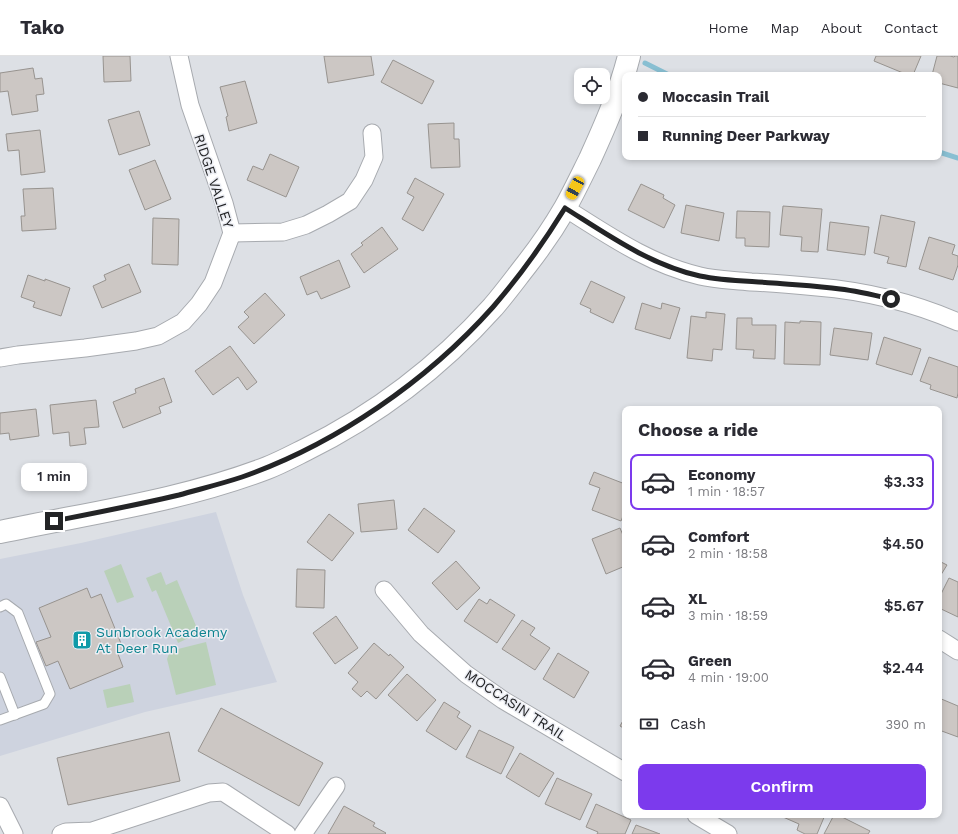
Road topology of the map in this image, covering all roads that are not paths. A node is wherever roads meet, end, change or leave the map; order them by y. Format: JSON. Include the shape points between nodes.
{"nodes":[{"id":1,"x":179,"y":56,"type":"edge"},
{"id":2,"x":629,"y":56,"type":"edge"},
{"id":3,"x":624,"y":72,"type":"edge"},
{"id":4,"x":622,"y":77,"type":"edge"},
{"id":5,"x":372,"y":133,"type":"dead end"},
{"id":6,"x":565,"y":208,"type":"junction"},
{"id":7,"x":232,"y":233,"type":"junction"},
{"id":8,"x":958,"y":322,"type":"edge"},
{"id":9,"x":0,"y":358,"type":"edge"},
{"id":10,"x":0,"y":532,"type":"edge"},
{"id":11,"x":384,"y":590,"type":"dead end"},
{"id":12,"x":0,"y":607,"type":"edge"},
{"id":13,"x":942,"y":641,"type":"edge"},
{"id":14,"x":958,"y":651,"type":"edge"},
{"id":15,"x":0,"y":677,"type":"edge"},
{"id":16,"x":15,"y":715,"type":"junction"},
{"id":17,"x":0,"y":720,"type":"edge"},
{"id":18,"x":622,"y":770,"type":"edge"},
{"id":19,"x":336,"y":786,"type":"dead end"},
{"id":20,"x":0,"y":806,"type":"edge"},
{"id":21,"x":701,"y":818,"type":"edge"},
{"id":22,"x":92,"y":833,"type":"edge"},
{"id":23,"x":14,"y":834,"type":"edge"},
{"id":24,"x":61,"y":834,"type":"edge"},
{"id":25,"x":287,"y":834,"type":"edge"},
{"id":26,"x":303,"y":834,"type":"edge"},
{"id":27,"x":728,"y":834,"type":"edge"}],
"edges":[{"from":1,"to":7,"type":"street","name":"RIDGE VALLEY","via":[[190,105]]},
{"from":2,"to":3,"type":"street"},
{"from":4,"to":6,"type":"street","via":[[600,137]]},
{"from":5,"to":7,"type":"street","via":[[374,157],[364,180],[350,201],[306,225],[283,232]]},
{"from":6,"to":8,"type":"street","via":[[641,255],[680,270],[730,280],[863,293],[925,309]]},
{"from":6,"to":10,"type":"street","via":[[539,248],[494,306],[471,330],[403,389],[328,438],[269,467],[209,487]]},
{"from":7,"to":9,"type":"street","name":"RIDGE VALLEY","via":[[213,283],[199,304],[183,322],[158,336],[136,342]]},
{"from":11,"to":18,"type":"street","name":"MOCCASIN TRAIL","via":[[422,634],[466,674],[503,700]]},
{"from":12,"to":16,"type":"lane","via":[[6,604],[18,613],[50,694],[44,704]]},
{"from":13,"to":14,"type":"street"},
{"from":15,"to":16,"type":"lane"},
{"from":16,"to":17,"type":"lane"},
{"from":19,"to":26,"type":"street"},
{"from":20,"to":23,"type":"street"},
{"from":21,"to":27,"type":"street"},
{"from":22,"to":24,"type":"street"},
{"from":22,"to":25,"type":"street","via":[[209,793],[223,792]]}]}
